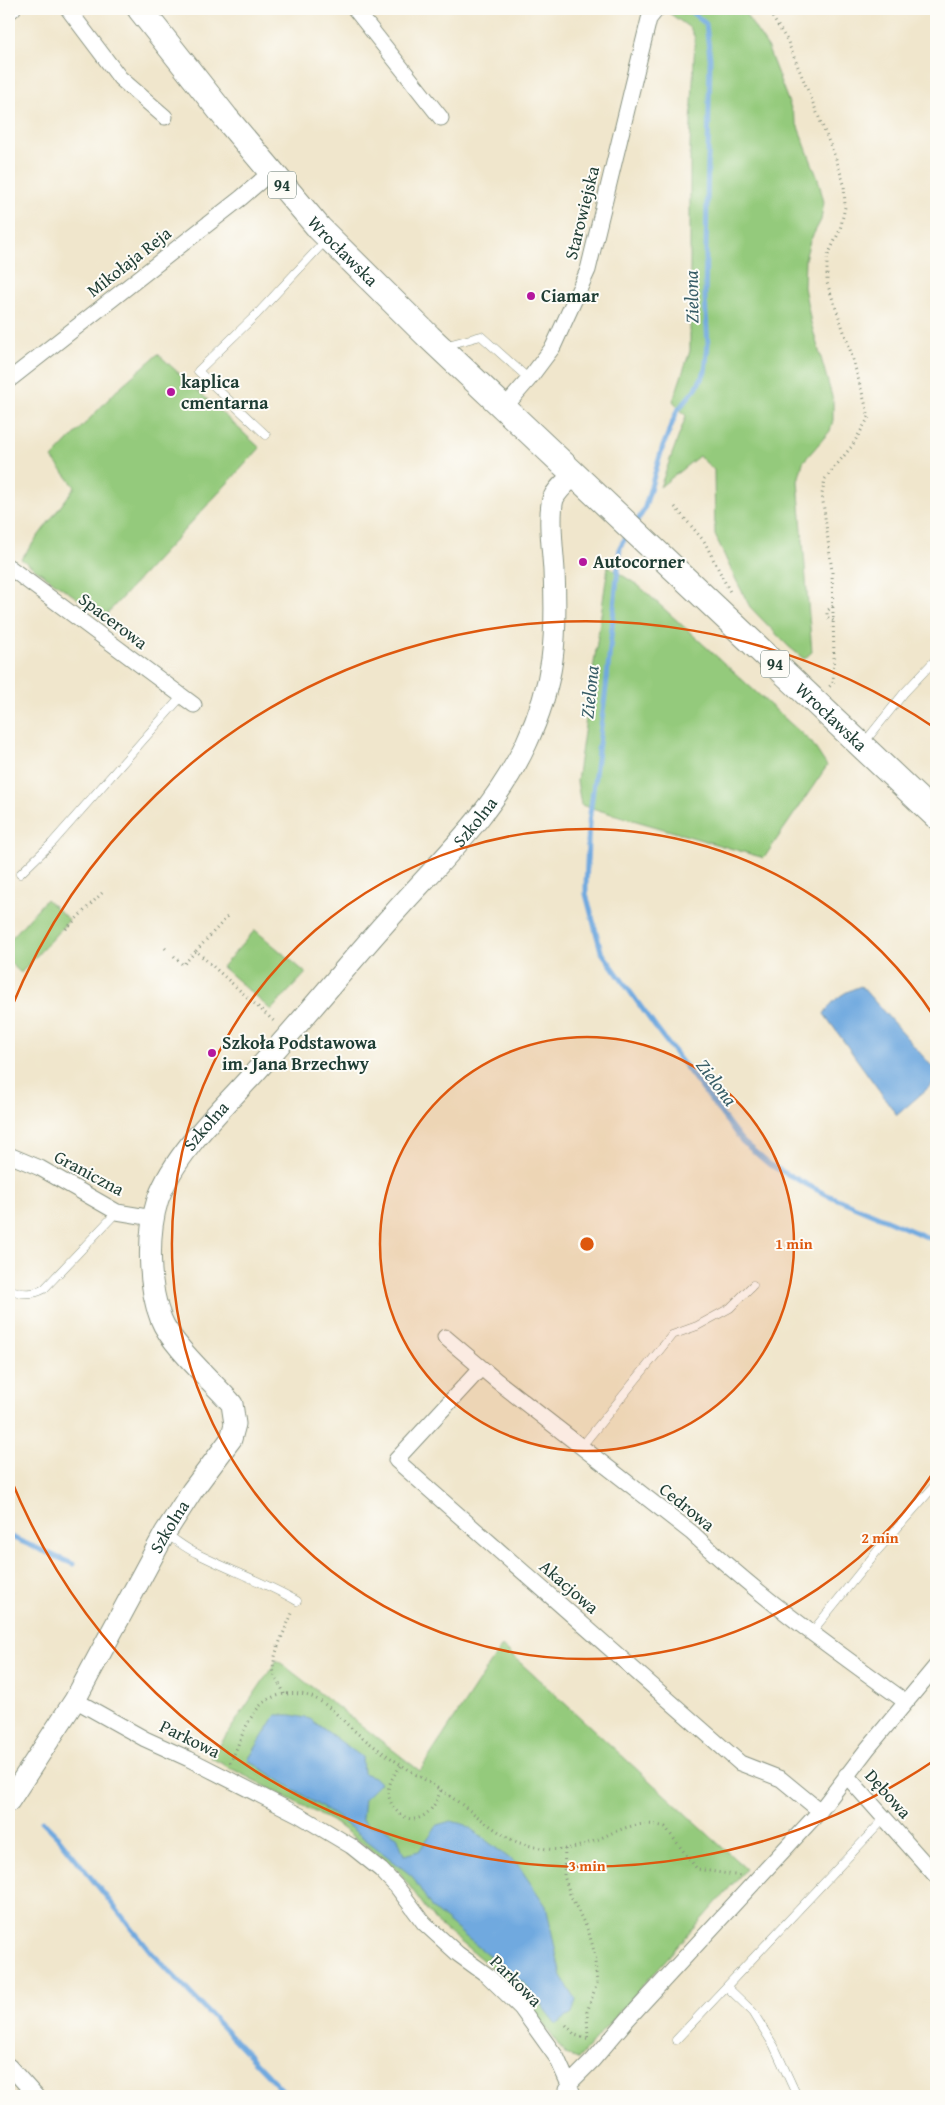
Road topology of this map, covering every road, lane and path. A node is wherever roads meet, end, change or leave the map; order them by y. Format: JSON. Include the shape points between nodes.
{"nodes":[{"id":1,"x":13,"y":9,"type":"edge"},
{"id":2,"x":68,"y":9,"type":"edge"},
{"id":3,"x":140,"y":9,"type":"edge"},
{"id":4,"x":355,"y":9,"type":"edge"},
{"id":5,"x":767,"y":9,"type":"edge"},
{"id":6,"x":9,"y":12,"type":"edge"},
{"id":7,"x":649,"y":12,"type":"edge"},
{"id":8,"x":166,"y":118,"type":"dead end"},
{"id":9,"x":441,"y":118,"type":"dead end"},
{"id":10,"x":271,"y":172,"type":"junction"},
{"id":11,"x":329,"y":238,"type":"junction"},
{"id":12,"x":440,"y":347,"type":"junction"},
{"id":13,"x":9,"y":380,"type":"edge"},
{"id":14,"x":529,"y":380,"type":"junction"},
{"id":15,"x":504,"y":408,"type":"junction"},
{"id":16,"x":266,"y":435,"type":"dead end"},
{"id":17,"x":575,"y":474,"type":"junction"},
{"id":18,"x":675,"y":507,"type":"dead end"},
{"id":19,"x":9,"y":567,"type":"edge"},
{"id":20,"x":734,"y":600,"type":"dead end"},
{"id":21,"x":833,"y":605,"type":"junction"},
{"id":22,"x":834,"y":621,"type":"junction"},
{"id":23,"x":936,"y":659,"type":"edge"},
{"id":24,"x":188,"y":700,"type":"joint"},
{"id":25,"x":816,"y":702,"type":"junction"},
{"id":26,"x":862,"y":746,"type":"junction"},
{"id":27,"x":936,"y":816,"type":"edge"},
{"id":28,"x":20,"y":874,"type":"dead end"},
{"id":29,"x":104,"y":891,"type":"dead end"},
{"id":30,"x":229,"y":915,"type":"dead end"},
{"id":31,"x":66,"y":929,"type":"dead end"},
{"id":32,"x":196,"y":951,"type":"junction"},
{"id":33,"x":174,"y":956,"type":"dead end"},
{"id":34,"x":289,"y":1035,"type":"junction"},
{"id":35,"x":9,"y":1155,"type":"edge"},
{"id":36,"x":117,"y":1212,"type":"junction"},
{"id":37,"x":153,"y":1218,"type":"junction"},
{"id":38,"x":753,"y":1285,"type":"dead end"},
{"id":39,"x":11,"y":1290,"type":"edge"},
{"id":40,"x":9,"y":1299,"type":"edge"},
{"id":41,"x":446,"y":1337,"type":"dead end"},
{"id":42,"x":481,"y":1368,"type":"junction"},
{"id":43,"x":582,"y":1446,"type":"junction"},
{"id":44,"x":936,"y":1484,"type":"edge"},
{"id":45,"x":165,"y":1533,"type":"junction"},
{"id":46,"x":297,"y":1601,"type":"joint"},
{"id":47,"x":811,"y":1634,"type":"junction"},
{"id":48,"x":936,"y":1666,"type":"edge"},
{"id":49,"x":284,"y":1694,"type":"junction"},
{"id":50,"x":75,"y":1700,"type":"junction"},
{"id":51,"x":906,"y":1702,"type":"junction"},
{"id":52,"x":401,"y":1766,"type":"junction"},
{"id":53,"x":846,"y":1775,"type":"junction"},
{"id":54,"x":223,"y":1776,"type":"junction"},
{"id":55,"x":441,"y":1790,"type":"junction"},
{"id":56,"x":9,"y":1801,"type":"edge"},
{"id":57,"x":820,"y":1811,"type":"junction"},
{"id":58,"x":885,"y":1818,"type":"junction"},
{"id":59,"x":565,"y":1849,"type":"junction"},
{"id":60,"x":936,"y":1876,"type":"edge"},
{"id":61,"x":754,"y":1884,"type":"junction"},
{"id":62,"x":727,"y":1986,"type":"junction"},
{"id":63,"x":566,"y":2025,"type":"dead end"},
{"id":64,"x":588,"y":2039,"type":"junction"},
{"id":65,"x":676,"y":2040,"type":"dead end"},
{"id":66,"x":593,"y":2060,"type":"junction"},
{"id":67,"x":9,"y":2066,"type":"edge"},
{"id":68,"x":569,"y":2092,"type":"edge"},
{"id":69,"x":36,"y":2096,"type":"edge"},
{"id":70,"x":797,"y":2096,"type":"edge"}],
"edges":[{"from":1,"to":6,"type":"street"},
{"from":2,"to":8,"type":"street","via":[[120,78]]},
{"from":3,"to":10,"type":"main road","name":"Wrocławska","number":"94"},
{"from":4,"to":9,"type":"street"},
{"from":5,"to":21,"type":"path","via":[[787,40],[844,184],[845,207],[840,230],[827,257],[827,283],[870,417],[825,479],[822,494]]},
{"from":7,"to":14,"type":"street","name":"Starowiejska","via":[[588,270],[553,347]]},
{"from":10,"to":11,"type":"main road","name":"Wrocławska","number":"94"},
{"from":10,"to":13,"type":"street","name":"Mikołaja Reja"},
{"from":11,"to":12,"type":"main road","name":"Wrocławska","number":"94"},
{"from":11,"to":16,"type":"lane","via":[[198,371]]},
{"from":12,"to":14,"type":"lane","via":[[481,336]]},
{"from":12,"to":15,"type":"main road","number":"94"},
{"from":14,"to":15,"type":"street","name":"Starowiejska"},
{"from":15,"to":17,"type":"main road","number":"94"},
{"from":17,"to":25,"type":"main road","name":"Wrocławska","number":"94"},
{"from":17,"to":34,"type":"street","name":"Szkolna","via":[[554,498],[554,654],[547,693],[525,746],[486,810]]},
{"from":18,"to":20,"type":"path","via":[[704,541]]},
{"from":19,"to":24,"type":"street","name":"Spacerowa"},
{"from":21,"to":22,"type":"path"},
{"from":21,"to":22,"type":"path","via":[[827,617]]},
{"from":22,"to":25,"type":"path","via":[[833,683]]},
{"from":23,"to":26,"type":"lane"},
{"from":24,"to":28,"type":"lane"},
{"from":25,"to":26,"type":"main road","name":"Wrocławska","number":"94"},
{"from":26,"to":27,"type":"main road","name":"Wrocławska","number":"94"},
{"from":29,"to":31,"type":"path"},
{"from":30,"to":32,"type":"path"},
{"from":32,"to":33,"type":"path","via":[[184,964]]},
{"from":32,"to":34,"type":"path"},
{"from":34,"to":37,"type":"street","name":"Szkolna","via":[[187,1149],[159,1197]]},
{"from":35,"to":36,"type":"street","name":"Graniczna","via":[[40,1168]]},
{"from":36,"to":37,"type":"street","name":"Graniczna"},
{"from":36,"to":39,"type":"lane","via":[[44,1289],[35,1294]]},
{"from":37,"to":45,"type":"street","name":"Szkolna","via":[[151,1269],[162,1321],[175,1341],[232,1404],[235,1416],[231,1439],[192,1490]]},
{"from":38,"to":43,"type":"lane","via":[[730,1308],[672,1336]]},
{"from":39,"to":40,"type":"lane"},
{"from":41,"to":42,"type":"street","name":"Cedrowa"},
{"from":42,"to":43,"type":"street","name":"Cedrowa"},
{"from":42,"to":57,"type":"street","name":"Akacjowa","via":[[396,1460],[740,1763],[781,1779]]},
{"from":43,"to":47,"type":"street","name":"Cedrowa"},
{"from":44,"to":47,"type":"lane"},
{"from":45,"to":46,"type":"lane","via":[[194,1552],[269,1584]]},
{"from":45,"to":50,"type":"street","name":"Szkolna"},
{"from":46,"to":49,"type":"path","via":[[275,1657],[273,1671]]},
{"from":47,"to":51,"type":"street","name":"Cedrowa"},
{"from":48,"to":51,"type":"street","name":"Dębowa"},
{"from":49,"to":52,"type":"path","via":[[314,1698]]},
{"from":49,"to":54,"type":"path","via":[[269,1699],[253,1716]]},
{"from":50,"to":54,"type":"street","name":"Parkowa","via":[[145,1739]]},
{"from":50,"to":56,"type":"street","name":"Szkolna"},
{"from":51,"to":53,"type":"street","name":"Dębowa"},
{"from":52,"to":55,"type":"path"},
{"from":52,"to":55,"type":"path","via":[[389,1788],[391,1804],[397,1812],[418,1819],[433,1808]]},
{"from":53,"to":57,"type":"street","name":"Parkowa"},
{"from":53,"to":58,"type":"street","name":"Dębowa"},
{"from":54,"to":68,"type":"street","name":"Parkowa","via":[[331,1834],[381,1870],[424,1922],[521,2008],[557,2058]]},
{"from":55,"to":59,"type":"path","via":[[518,1842],[546,1849]]},
{"from":57,"to":61,"type":"street","name":"Parkowa"},
{"from":58,"to":60,"type":"street","name":"Dębowa"},
{"from":58,"to":62,"type":"lane"},
{"from":59,"to":61,"type":"path","via":[[597,1840],[633,1824],[659,1825],[672,1833],[697,1869],[735,1874]]},
{"from":59,"to":64,"type":"path","via":[[564,1876],[594,1951],[597,1983],[587,2012]]},
{"from":61,"to":66,"type":"street","name":"Parkowa"},
{"from":62,"to":65,"type":"lane"},
{"from":62,"to":70,"type":"lane","via":[[753,2012],[774,2046]]},
{"from":63,"to":64,"type":"path","via":[[575,2035]]},
{"from":64,"to":66,"type":"path"},
{"from":66,"to":68,"type":"street","name":"Parkowa"},
{"from":67,"to":69,"type":"street"}]}
